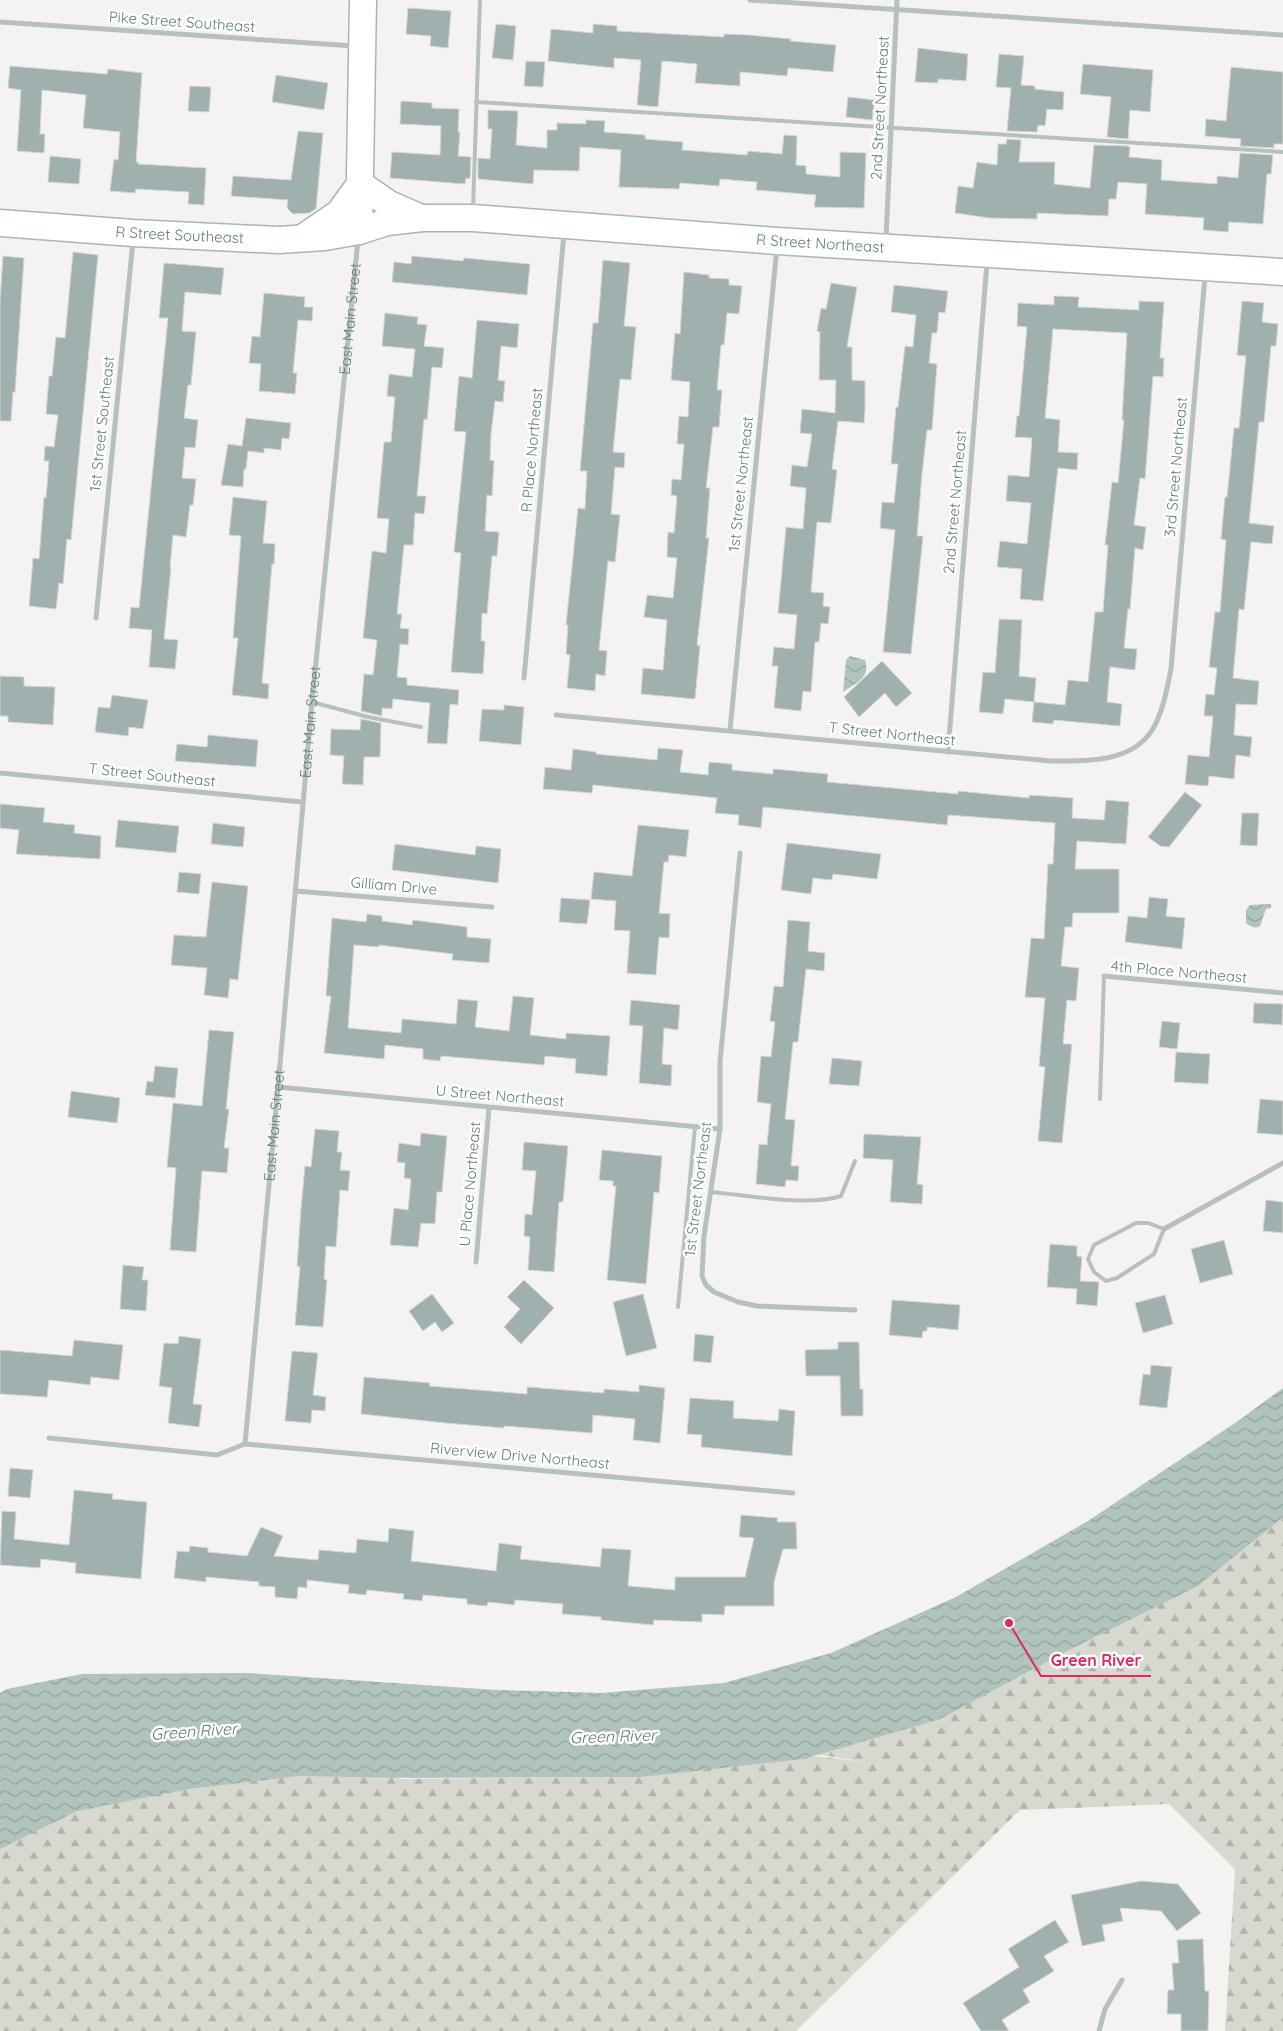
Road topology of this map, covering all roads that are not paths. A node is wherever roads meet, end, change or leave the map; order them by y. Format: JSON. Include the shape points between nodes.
{"nodes":[{"id":1,"x":364,"y":0,"type":"edge"},
{"id":2,"x":480,"y":0,"type":"edge"},
{"id":3,"x":750,"y":0,"type":"edge"},
{"id":4,"x":897,"y":0,"type":"edge"},
{"id":5,"x":897,"y":9,"type":"junction"},
{"id":6,"x":0,"y":22,"type":"edge"},
{"id":7,"x":1283,"y":35,"type":"edge"},
{"id":8,"x":362,"y":46,"type":"junction"},
{"id":9,"x":476,"y":102,"type":"junction"},
{"id":10,"x":892,"y":127,"type":"junction"},
{"id":11,"x":1283,"y":152,"type":"edge"},
{"id":12,"x":360,"y":184,"type":"junction"},
{"id":13,"x":422,"y":218,"type":"junction"},
{"id":14,"x":473,"y":218,"type":"junction"},
{"id":15,"x":0,"y":223,"type":"edge"},
{"id":16,"x":565,"y":224,"type":"junction"},
{"id":17,"x":359,"y":231,"type":"junction"},
{"id":18,"x":133,"y":233,"type":"junction"},
{"id":19,"x":302,"y":238,"type":"junction"},
{"id":20,"x":777,"y":240,"type":"junction"},
{"id":21,"x":886,"y":248,"type":"junction"},
{"id":22,"x":988,"y":254,"type":"junction"},
{"id":23,"x":1206,"y":268,"type":"junction"},
{"id":24,"x":1283,"y":272,"type":"edge"},
{"id":25,"x":96,"y":618,"type":"dead end"},
{"id":26,"x":1171,"y":669,"type":"joint"},
{"id":27,"x":524,"y":678,"type":"dead end"},
{"id":28,"x":312,"y":702,"type":"junction"},
{"id":29,"x":556,"y":715,"type":"dead end"},
{"id":30,"x":420,"y":728,"type":"dead end"},
{"id":31,"x":730,"y":730,"type":"junction"},
{"id":32,"x":948,"y":752,"type":"junction"},
{"id":33,"x":0,"y":773,"type":"edge"},
{"id":34,"x":302,"y":802,"type":"junction"},
{"id":35,"x":740,"y":853,"type":"dead end"},
{"id":36,"x":295,"y":891,"type":"junction"},
{"id":37,"x":492,"y":906,"type":"dead end"},
{"id":38,"x":1104,"y":976,"type":"joint"},
{"id":39,"x":1283,"y":993,"type":"edge"},
{"id":40,"x":278,"y":1087,"type":"junction"},
{"id":41,"x":1100,"y":1099,"type":"dead end"},
{"id":42,"x":489,"y":1108,"type":"junction"},
{"id":43,"x":695,"y":1127,"type":"junction"},
{"id":44,"x":720,"y":1129,"type":"junction"},
{"id":45,"x":855,"y":1161,"type":"dead end"},
{"id":46,"x":1283,"y":1163,"type":"edge"},
{"id":47,"x":711,"y":1192,"type":"junction"},
{"id":48,"x":1164,"y":1229,"type":"junction"},
{"id":49,"x":476,"y":1262,"type":"dead end"},
{"id":50,"x":678,"y":1307,"type":"dead end"},
{"id":51,"x":855,"y":1310,"type":"dead end"},
{"id":52,"x":49,"y":1438,"type":"dead end"},
{"id":53,"x":245,"y":1444,"type":"junction"},
{"id":54,"x":793,"y":1493,"type":"dead end"},
{"id":55,"x":1122,"y":1980,"type":"dead end"},
{"id":56,"x":1099,"y":2031,"type":"edge"}],
"edges":[{"from":1,"to":8,"type":"street","name":"East Main Street"},
{"from":2,"to":9,"type":"lane"},
{"from":3,"to":5,"type":"street"},
{"from":4,"to":5,"type":"street","name":"2nd Street Northeast"},
{"from":5,"to":7,"type":"street"},
{"from":5,"to":10,"type":"street","name":"2nd Street Northeast"},
{"from":6,"to":8,"type":"street","name":"Pike Street Southeast"},
{"from":8,"to":12,"type":"street","name":"East Main Street"},
{"from":9,"to":10,"type":"lane"},
{"from":9,"to":14,"type":"lane"},
{"from":10,"to":11,"type":"lane"},
{"from":10,"to":21,"type":"street","name":"2nd Street Northeast"},
{"from":12,"to":13,"type":"street","via":[[389,204]]},
{"from":12,"to":17,"type":"street","name":"East Main Street"},
{"from":12,"to":19,"type":"street","via":[[339,213]]},
{"from":13,"to":14,"type":"street","name":"R Street Northeast"},
{"from":13,"to":17,"type":"street","name":"R Street Northeast","via":[[387,222]]},
{"from":14,"to":16,"type":"street","name":"R Street Northeast"},
{"from":15,"to":18,"type":"street","name":"R Street Southeast"},
{"from":16,"to":20,"type":"street","name":"R Street Northeast"},
{"from":16,"to":27,"type":"street","name":"R Place Northeast"},
{"from":17,"to":19,"type":"street","name":"R Street Southeast"},
{"from":17,"to":28,"type":"street","name":"East Main Street"},
{"from":18,"to":19,"type":"street","name":"R Street Southeast","via":[[278,240]]},
{"from":18,"to":25,"type":"street","name":"1st Street Southeast"},
{"from":20,"to":21,"type":"street","name":"R Street Northeast"},
{"from":20,"to":31,"type":"street","name":"1st Street Northeast"},
{"from":21,"to":22,"type":"street","name":"R Street Northeast"},
{"from":22,"to":23,"type":"street","name":"R Street Northeast"},
{"from":22,"to":32,"type":"street","name":"2nd Street Northeast"},
{"from":23,"to":24,"type":"street","name":"R Street Northeast"},
{"from":23,"to":26,"type":"street","name":"3rd Street Northeast"},
{"from":26,"to":32,"type":"street","name":"T Street Northeast","via":[[1155,726],[1146,738],[1121,754],[1103,759],[1067,761]]},
{"from":28,"to":30,"type":"lane"},
{"from":28,"to":34,"type":"street","name":"East Main Street"},
{"from":29,"to":31,"type":"street","name":"T Street Northeast"},
{"from":31,"to":32,"type":"street","name":"T Street Northeast"},
{"from":33,"to":34,"type":"street","name":"T Street Southeast"},
{"from":34,"to":36,"type":"street","name":"East Main Street"},
{"from":35,"to":44,"type":"street","name":"1st Street Northeast","via":[[720,1062]]},
{"from":36,"to":37,"type":"street","name":"Gilliam Drive"},
{"from":36,"to":40,"type":"street","name":"East Main Street"},
{"from":38,"to":39,"type":"street","name":"4th Place Northeast"},
{"from":38,"to":41,"type":"lane","name":"4th Place Northeast"},
{"from":40,"to":42,"type":"street","name":"U Street Northeast"},
{"from":40,"to":53,"type":"street","name":"East Main Street"},
{"from":42,"to":43,"type":"street","name":"U Street Northeast"},
{"from":42,"to":49,"type":"street","name":"U Place Northeast"},
{"from":43,"to":44,"type":"street","name":"U Street Northeast"},
{"from":43,"to":50,"type":"lane"},
{"from":44,"to":47,"type":"street","name":"1st Street Northeast"},
{"from":45,"to":47,"type":"lane","via":[[841,1196],[827,1200]]},
{"from":46,"to":48,"type":"street"},
{"from":47,"to":51,"type":"street","name":"1st Street Northeast","via":[[701,1265],[710,1289],[725,1298],[757,1306]]},
{"from":48,"to":48,"type":"lane","via":[[1154,1254],[1117,1278],[1106,1281],[1094,1272],[1088,1259],[1094,1244],[1136,1223],[1148,1223]]},
{"from":52,"to":53,"type":"street","via":[[217,1455]]},
{"from":53,"to":54,"type":"street","name":"Riverview Drive Northeast"},
{"from":55,"to":56,"type":"street","via":[[1104,2009]]}]}
